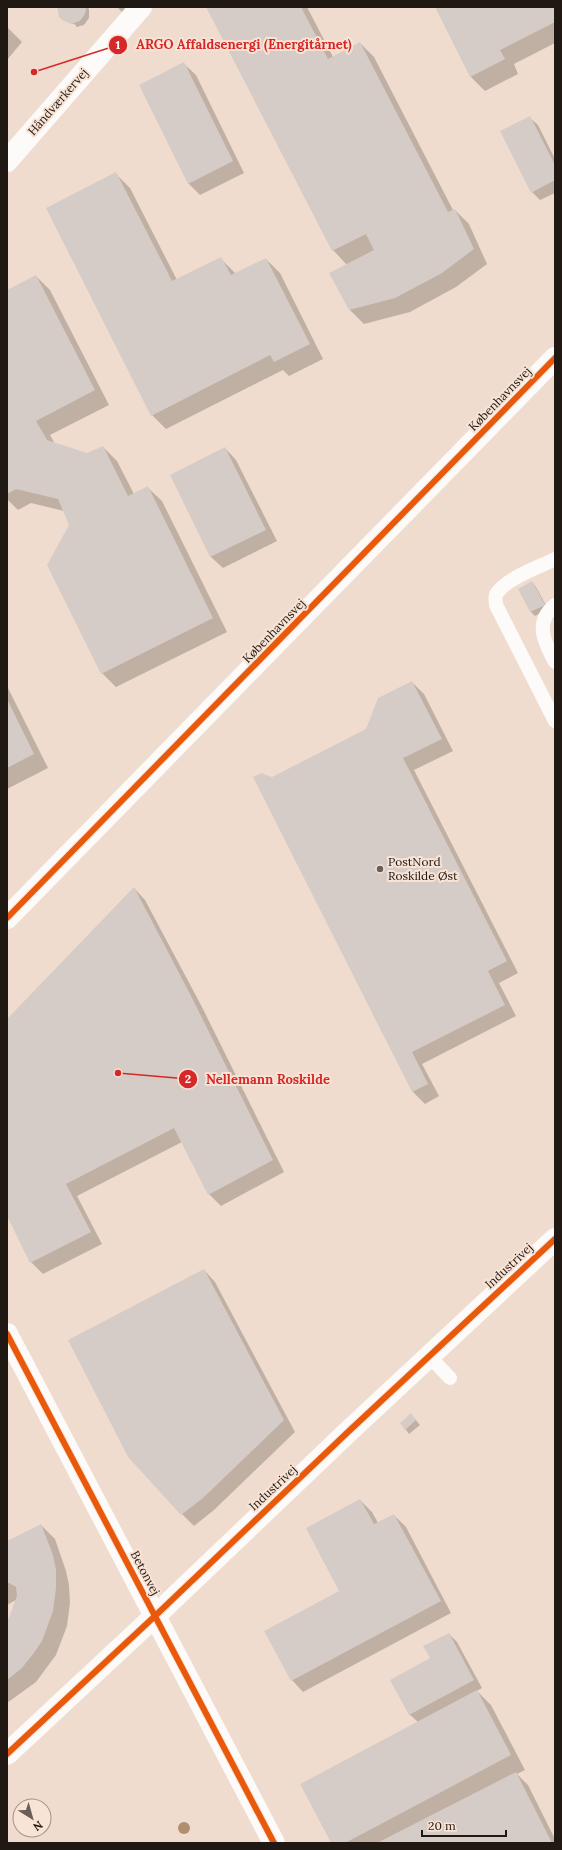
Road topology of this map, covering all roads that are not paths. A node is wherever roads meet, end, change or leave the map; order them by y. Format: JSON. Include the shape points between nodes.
{"nodes":[{"id":1,"x":141,"y":7,"type":"edge"},
{"id":2,"x":7,"y":161,"type":"edge"},
{"id":3,"x":555,"y":358,"type":"edge"},
{"id":4,"x":555,"y":559,"type":"edge"},
{"id":5,"x":555,"y":605,"type":"edge"},
{"id":6,"x":555,"y":662,"type":"edge"},
{"id":7,"x":555,"y":721,"type":"edge"},
{"id":8,"x":7,"y":918,"type":"edge"},
{"id":9,"x":555,"y":1239,"type":"edge"},
{"id":10,"x":7,"y":1334,"type":"edge"},
{"id":11,"x":429,"y":1356,"type":"junction"},
{"id":12,"x":450,"y":1378,"type":"dead end"},
{"id":13,"x":155,"y":1616,"type":"junction"},
{"id":14,"x":7,"y":1754,"type":"edge"},
{"id":15,"x":274,"y":1843,"type":"edge"}],
"edges":[{"from":1,"to":2,"type":"street","name":"Håndværkervej"},
{"from":3,"to":8,"type":"street","name":"Københavnsvej"},
{"from":4,"to":7,"type":"lane","via":[[507,584],[495,598],[496,605]]},
{"from":5,"to":6,"type":"lane","via":[[542,623],[545,644]]},
{"from":9,"to":11,"type":"street","name":"Industrivej"},
{"from":10,"to":13,"type":"street","name":"Betonvej"},
{"from":11,"to":12,"type":"lane"},
{"from":11,"to":13,"type":"street","name":"Industrivej"},
{"from":13,"to":14,"type":"street","name":"Industrivej"},
{"from":13,"to":15,"type":"street","name":"Betonvej"}]}
